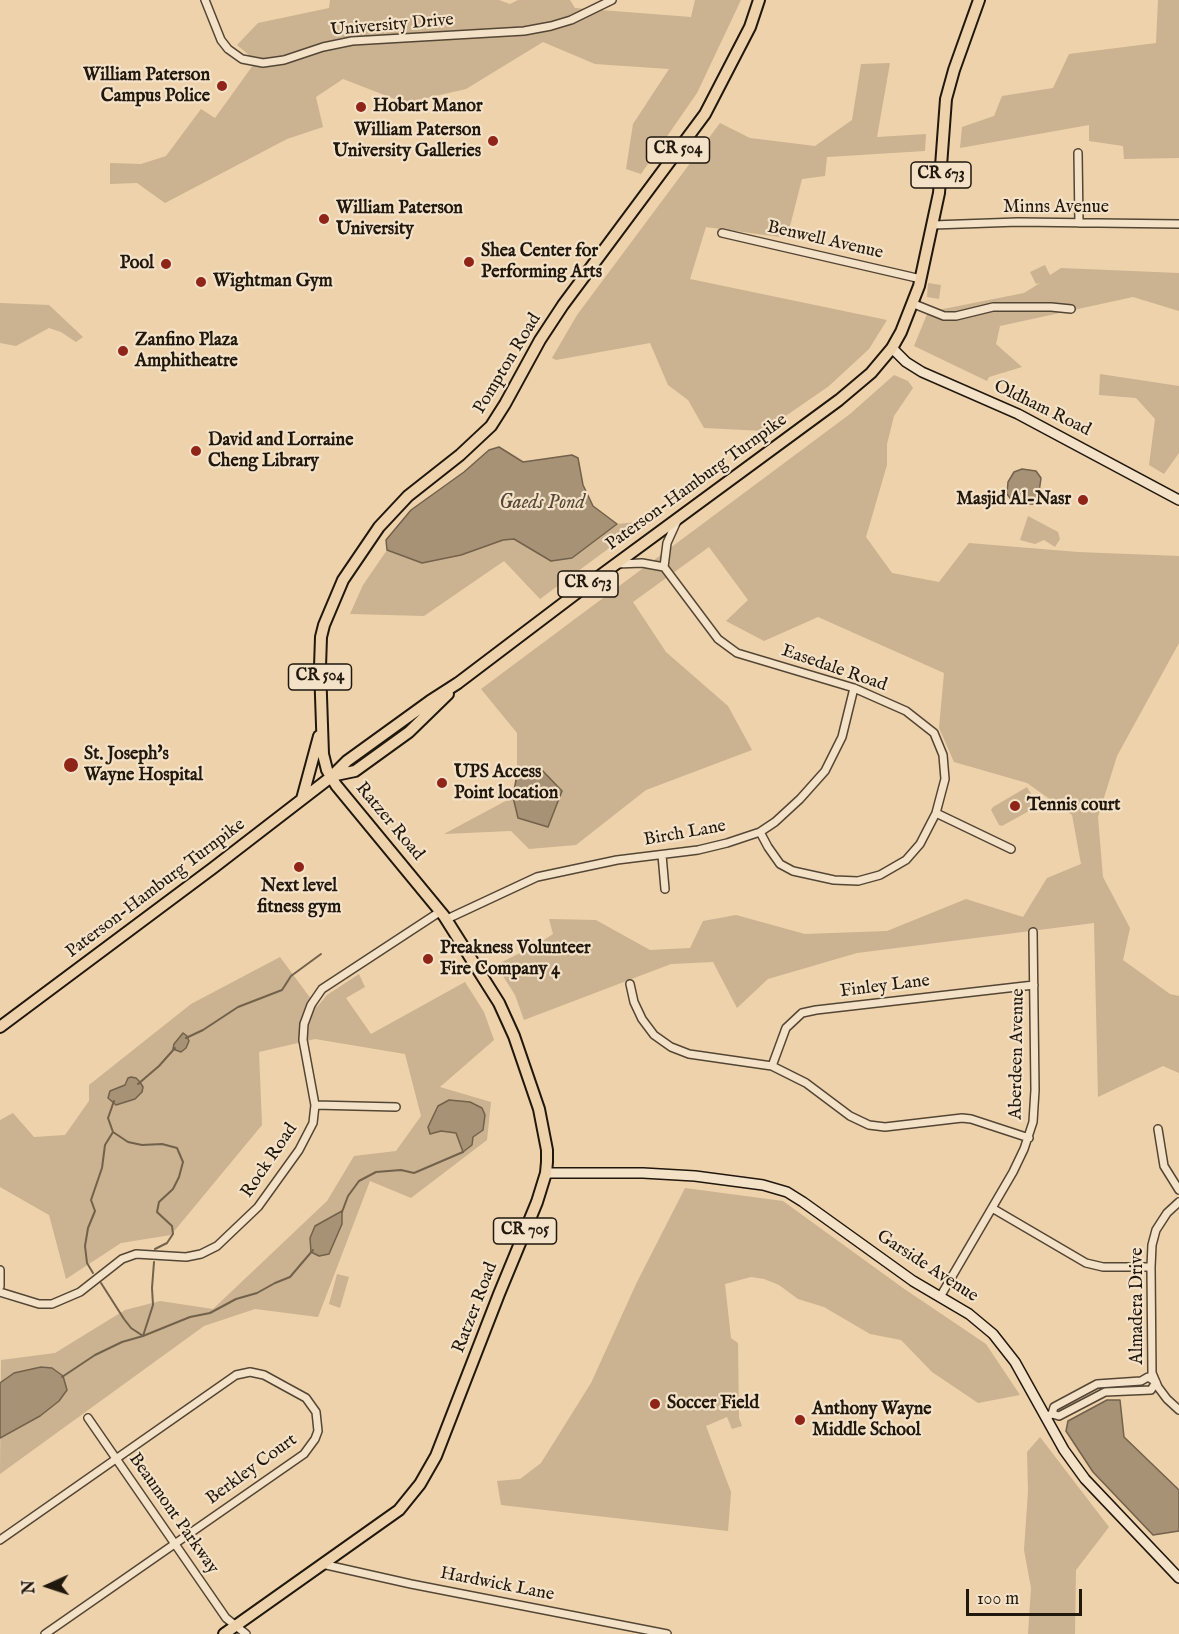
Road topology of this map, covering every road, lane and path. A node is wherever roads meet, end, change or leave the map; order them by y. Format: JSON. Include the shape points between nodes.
{"nodes":[{"id":1,"x":205,"y":0,"type":"edge"},
{"id":2,"x":612,"y":0,"type":"edge"},
{"id":3,"x":759,"y":0,"type":"edge"},
{"id":4,"x":979,"y":0,"type":"edge"},
{"id":5,"x":1078,"y":153,"type":"dead end"},
{"id":6,"x":1079,"y":223,"type":"junction"},
{"id":7,"x":1179,"y":224,"type":"edge"},
{"id":8,"x":933,"y":225,"type":"junction"},
{"id":9,"x":722,"y":233,"type":"dead end"},
{"id":10,"x":921,"y":279,"type":"junction"},
{"id":11,"x":914,"y":304,"type":"junction"},
{"id":12,"x":1071,"y":309,"type":"dead end"},
{"id":13,"x":892,"y":348,"type":"junction"},
{"id":14,"x":1179,"y":500,"type":"edge"},
{"id":15,"x":680,"y":516,"type":"junction"},
{"id":16,"x":615,"y":564,"type":"junction"},
{"id":17,"x":664,"y":567,"type":"junction"},
{"id":18,"x":854,"y":688,"type":"junction"},
{"id":19,"x":322,"y":727,"type":"junction"},
{"id":20,"x":331,"y":777,"type":"junction"},
{"id":21,"x":302,"y":799,"type":"junction"},
{"id":22,"x":936,"y":813,"type":"junction"},
{"id":23,"x":760,"y":832,"type":"junction"},
{"id":24,"x":1011,"y":849,"type":"dead end"},
{"id":25,"x":662,"y":855,"type":"junction"},
{"id":26,"x":665,"y":889,"type":"dead end"},
{"id":27,"x":444,"y":916,"type":"junction"},
{"id":28,"x":1033,"y":932,"type":"dead end"},
{"id":29,"x":630,"y":984,"type":"dead end"},
{"id":30,"x":1034,"y":985,"type":"junction"},
{"id":31,"x":0,"y":1027,"type":"edge"},
{"id":32,"x":772,"y":1066,"type":"junction"},
{"id":33,"x":315,"y":1106,"type":"junction"},
{"id":34,"x":396,"y":1107,"type":"dead end"},
{"id":35,"x":1158,"y":1129,"type":"dead end"},
{"id":36,"x":1029,"y":1138,"type":"junction"},
{"id":37,"x":546,"y":1173,"type":"junction"},
{"id":38,"x":1179,"y":1190,"type":"edge"},
{"id":39,"x":1179,"y":1202,"type":"edge"},
{"id":40,"x":992,"y":1208,"type":"junction"},
{"id":41,"x":1151,"y":1267,"type":"junction"},
{"id":42,"x":0,"y":1270,"type":"edge"},
{"id":43,"x":0,"y":1286,"type":"edge"},
{"id":44,"x":0,"y":1292,"type":"edge"},
{"id":45,"x":940,"y":1297,"type":"junction"},
{"id":46,"x":1156,"y":1382,"type":"junction"},
{"id":47,"x":1179,"y":1410,"type":"edge"},
{"id":48,"x":1049,"y":1416,"type":"junction"},
{"id":49,"x":88,"y":1418,"type":"dead end"},
{"id":50,"x":117,"y":1459,"type":"junction"},
{"id":51,"x":0,"y":1540,"type":"edge"},
{"id":52,"x":175,"y":1543,"type":"junction"},
{"id":53,"x":322,"y":1564,"type":"junction"},
{"id":54,"x":1179,"y":1578,"type":"edge"},
{"id":55,"x":235,"y":1626,"type":"junction"},
{"id":56,"x":45,"y":1634,"type":"edge"},
{"id":57,"x":224,"y":1634,"type":"edge"},
{"id":58,"x":246,"y":1634,"type":"edge"},
{"id":59,"x":667,"y":1634,"type":"edge"}],
"edges":[{"from":1,"to":2,"type":"street","name":"University Drive","via":[[228,49],[242,59],[263,63],[352,41],[524,31],[572,20]]},
{"from":3,"to":19,"type":"main road","name":"Pompton Road","number":"CR 504","via":[[750,27],[705,114],[563,305],[491,426],[396,508],[344,580],[321,637]]},
{"from":4,"to":8,"type":"main road","number":"CR 673","via":[[946,99],[941,178]]},
{"from":5,"to":6,"type":"street"},
{"from":6,"to":7,"type":"street","name":"Minns Avenue"},
{"from":6,"to":8,"type":"street","name":"Minns Avenue"},
{"from":8,"to":10,"type":"main road","number":"CR 673"},
{"from":9,"to":10,"type":"street","name":"Benwell Avenue"},
{"from":10,"to":11,"type":"main road","number":"CR 673"},
{"from":11,"to":12,"type":"street","via":[[956,316],[993,307]]},
{"from":11,"to":13,"type":"main road","number":"CR 673"},
{"from":13,"to":14,"type":"street","name":"Oldham Road","via":[[922,372],[1018,414]]},
{"from":13,"to":15,"type":"main road","name":"Paterson-Hamburg Turnpike","number":"CR 673","via":[[871,373],[839,400]]},
{"from":15,"to":16,"type":"main road","name":"Paterson-Hamburg Turnpike","number":"CR 673"},
{"from":15,"to":17,"type":"street","via":[[667,543]]},
{"from":16,"to":17,"type":"street"},
{"from":16,"to":20,"type":"main road","name":"Paterson-Hamburg Turnpike","number":"CR 673","via":[[458,683],[409,732],[355,771]]},
{"from":17,"to":18,"type":"street","name":"Easedale Road","via":[[718,639],[737,653]]},
{"from":18,"to":22,"type":"street","name":"Easedale Road","via":[[906,711],[934,733],[943,755],[945,779]]},
{"from":18,"to":23,"type":"street","name":"Birch Lane","via":[[842,737],[825,771],[801,799]]},
{"from":19,"to":20,"type":"main road","name":"Pompton Road","number":"CR 504","via":[[325,762]]},
{"from":19,"to":21,"type":"main road"},
{"from":20,"to":21,"type":"main road","name":"Paterson-Hamburg Turnpike"},
{"from":20,"to":27,"type":"main road","name":"Ratzer Road","number":"CR 705"},
{"from":21,"to":31,"type":"main road","name":"Paterson-Hamburg Turnpike"},
{"from":22,"to":23,"type":"street","name":"Easedale Road","via":[[920,844],[906,860],[880,876],[858,880],[793,872],[780,864]]},
{"from":22,"to":24,"type":"street"},
{"from":23,"to":25,"type":"street","name":"Birch Lane","via":[[698,850]]},
{"from":25,"to":26,"type":"street"},
{"from":25,"to":27,"type":"street","name":"Birch Lane","via":[[616,860],[537,877]]},
{"from":27,"to":33,"type":"street","name":"Rock Road","via":[[322,989],[311,1005],[303,1040]]},
{"from":27,"to":37,"type":"main road","name":"Ratzer Road","number":"CR 705","via":[[499,1004],[514,1036],[544,1131]]},
{"from":28,"to":30,"type":"street","name":"Aberdeen Avenue"},
{"from":29,"to":32,"type":"street","via":[[642,1019],[654,1035],[671,1047],[690,1054]]},
{"from":30,"to":32,"type":"street","name":"Finley Lane","via":[[802,1014],[786,1028]]},
{"from":30,"to":36,"type":"street","name":"Aberdeen Avenue","via":[[1035,1111]]},
{"from":32,"to":36,"type":"street","via":[[806,1083],[868,1125],[885,1127],[962,1118]]},
{"from":33,"to":34,"type":"street"},
{"from":33,"to":44,"type":"street","name":"Rock Road","via":[[313,1123],[299,1150],[258,1207],[217,1246],[186,1257],[136,1254],[122,1259],[80,1292],[52,1304]]},
{"from":35,"to":38,"type":"street","via":[[1164,1166]]},
{"from":36,"to":40,"type":"street","name":"Aberdeen Avenue"},
{"from":37,"to":45,"type":"street","name":"Garside Avenue","via":[[663,1173],[763,1185],[787,1192]]},
{"from":37,"to":53,"type":"main road","name":"Ratzer Road","number":"CR 705","via":[[426,1474],[399,1510]]},
{"from":39,"to":41,"type":"street","name":"Almadera Drive","via":[[1156,1230]]},
{"from":40,"to":41,"type":"street","via":[[1086,1263]]},
{"from":40,"to":45,"type":"street","name":"Aberdeen Avenue"},
{"from":41,"to":46,"type":"street","name":"Almadera Drive","via":[[1152,1362]]},
{"from":42,"to":43,"type":"street"},
{"from":45,"to":48,"type":"street","name":"Garside Avenue","via":[[993,1334]]},
{"from":46,"to":47,"type":"street","name":"Almadera Drive"},
{"from":46,"to":48,"type":"street","via":[[1150,1390],[1105,1392],[1059,1416]]},
{"from":48,"to":54,"type":"street","name":"Garside Avenue","via":[[1064,1450],[1085,1479]]},
{"from":49,"to":50,"type":"street","name":"Beaumont Parkway"},
{"from":50,"to":51,"type":"street","name":"Berkley Court"},
{"from":50,"to":52,"type":"street","name":"Beaumont Parkway"},
{"from":50,"to":52,"type":"street","name":"Berkley Court","via":[[243,1373],[258,1372],[312,1405],[319,1423],[315,1440],[304,1454]]},
{"from":52,"to":55,"type":"street","name":"Beaumont Parkway"},
{"from":52,"to":56,"type":"street","name":"Berkley Court"},
{"from":53,"to":55,"type":"main road","name":"Ratzer Road","number":"CR 705"},
{"from":53,"to":59,"type":"street","name":"Hardwick Lane"},
{"from":55,"to":57,"type":"main road","name":"Ratzer Road","number":"CR 705"},
{"from":55,"to":58,"type":"street","name":"Beaumont Parkway"}]}
